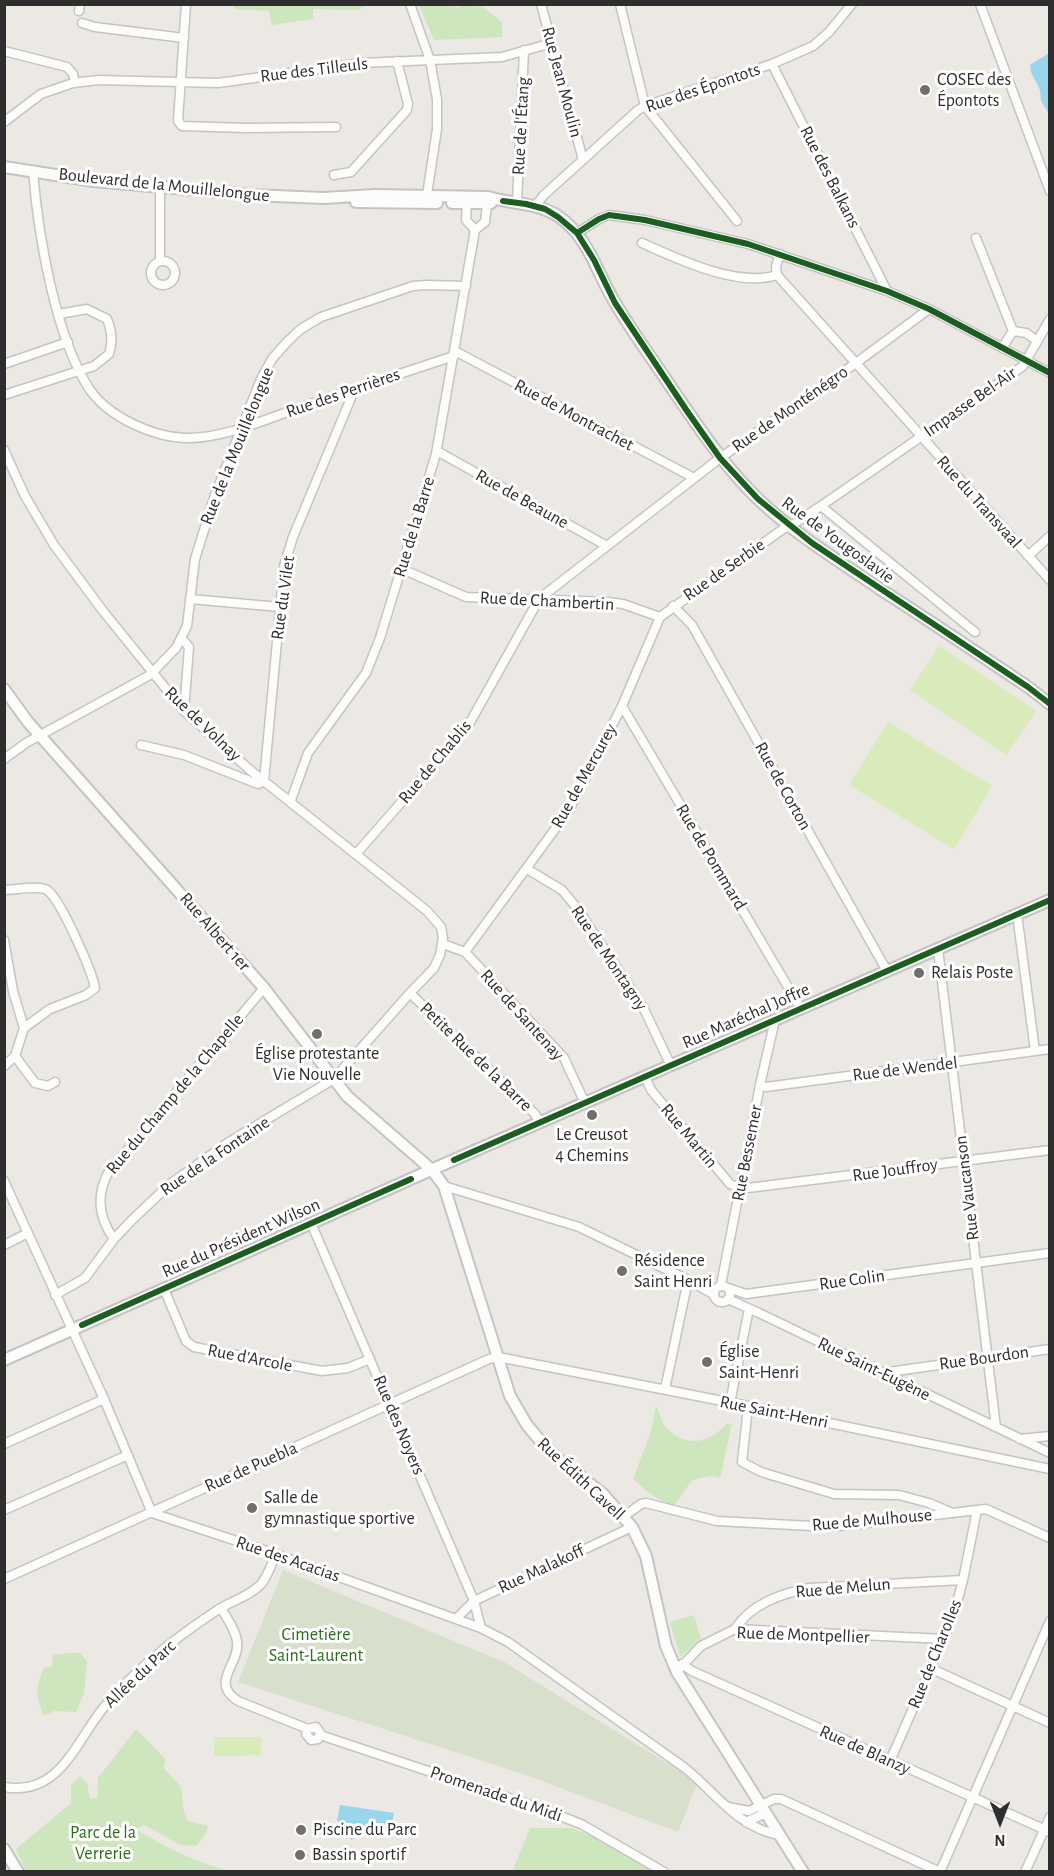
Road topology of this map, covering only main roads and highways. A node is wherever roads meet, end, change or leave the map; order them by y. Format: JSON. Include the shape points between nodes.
{"nodes":[{"id":1,"x":4,"y":167,"type":"edge"},
{"id":2,"x":323,"y":198,"type":"junction"},
{"id":3,"x":467,"y":200,"type":"junction"},
{"id":4,"x":577,"y":233,"type":"joint"},
{"id":5,"x":4,"y":689,"type":"edge"},
{"id":6,"x":1050,"y":704,"type":"edge"},
{"id":7,"x":1050,"y":900,"type":"edge"},
{"id":8,"x":432,"y":1170,"type":"junction"},
{"id":9,"x":4,"y":1360,"type":"edge"},
{"id":10,"x":4,"y":1849,"type":"edge"},
{"id":11,"x":18,"y":1872,"type":"edge"},
{"id":12,"x":803,"y":1872,"type":"edge"}],
"edges":[{"from":1,"to":2,"type":"main road","name":"Boulevard de la Mouillelongue","via":[[160,188]]},
{"from":2,"to":3,"type":"main road","name":"Boulevard de la Mouillelongue","via":[[414,203]]},
{"from":2,"to":3,"type":"main road","name":"Boulevard de la Mouillelongue","via":[[427,195]]},
{"from":3,"to":4,"type":"main road","name":"Boulevard de la Mouillelongue","via":[[535,206],[558,217]]},
{"from":4,"to":6,"type":"main road","name":"Rue de Yougoslavie","via":[[615,303],[720,458],[758,499],[812,543]]},
{"from":5,"to":8,"type":"main road","name":"Rue Albert 1er","via":[[40,736],[264,988],[352,1102]]},
{"from":7,"to":8,"type":"main road","name":"Rue Maréchal Joffre"},
{"from":8,"to":9,"type":"main road","name":"Rue du Président Wilson"},
{"from":8,"to":12,"type":"main road","name":"Rue Édith Cavell","via":[[444,1186],[510,1396],[527,1425],[558,1459],[603,1494],[632,1527],[646,1556],[666,1646]]},
{"from":10,"to":11,"type":"main road"}]}
